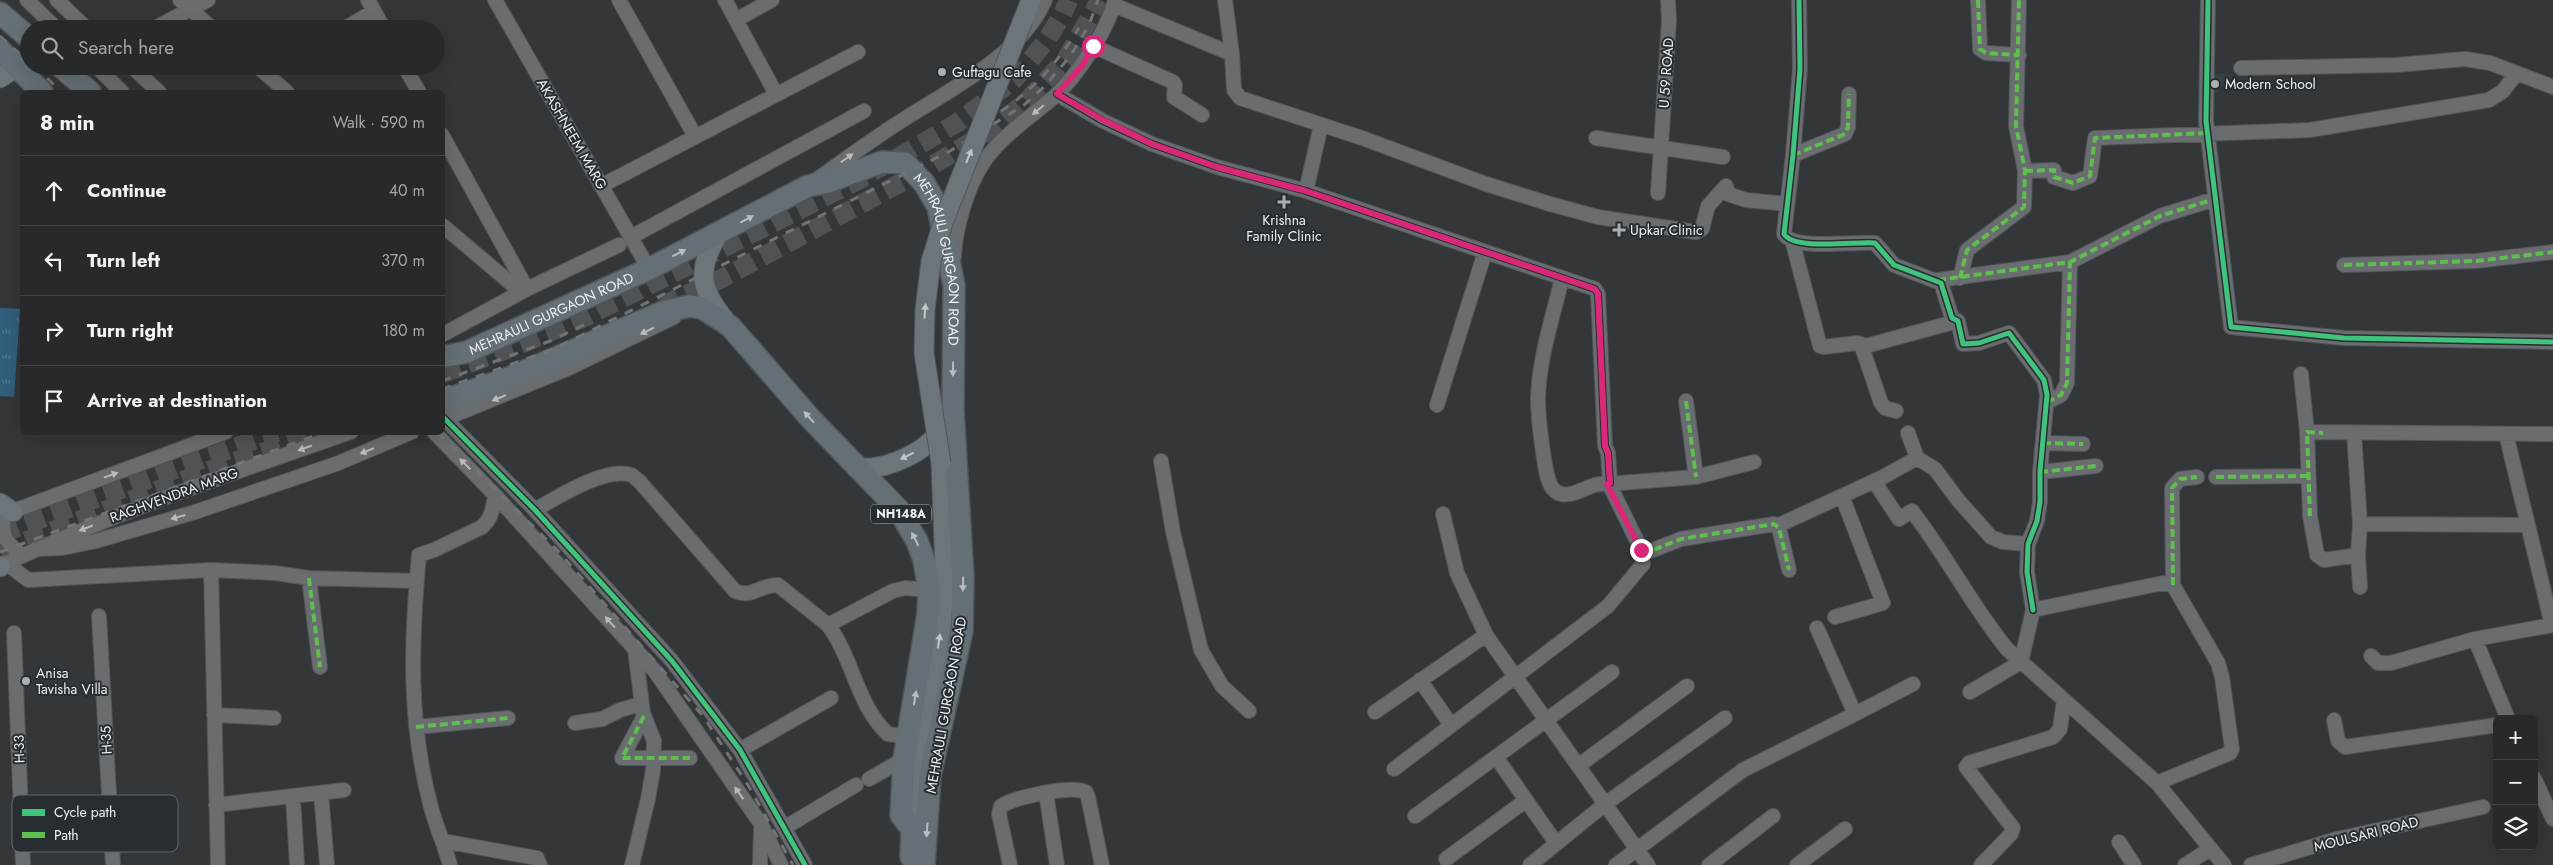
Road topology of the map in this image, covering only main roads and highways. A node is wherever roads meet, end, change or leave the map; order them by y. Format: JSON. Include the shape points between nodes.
{"nodes":[{"id":1,"x":1031,"y":0,"type":"edge"},
{"id":2,"x":0,"y":12,"type":"edge"},
{"id":3,"x":20,"y":30,"type":"edge"},
{"id":4,"x":0,"y":50,"type":"edge"},
{"id":5,"x":8,"y":72,"type":"edge"},
{"id":6,"x":39,"y":90,"type":"edge"},
{"id":7,"x":719,"y":233,"type":"junction"},
{"id":8,"x":730,"y":326,"type":"junction"},
{"id":9,"x":445,"y":356,"type":"edge"},
{"id":10,"x":953,"y":411,"type":"junction"},
{"id":11,"x":445,"y":413,"type":"edge"},
{"id":12,"x":856,"y":468,"type":"junction"},
{"id":13,"x":912,"y":829,"type":"junction"},
{"id":14,"x":910,"y":865,"type":"edge"},
{"id":15,"x":924,"y":865,"type":"edge"}],
"edges":[{"from":13,"to":1,"type":"main road","one_way":true,"bridge":true,"via":[[917,775],[942,628],[945,572],[942,463],[924,354],[931,261],[944,220]]},
{"from":2,"to":3,"type":"highway"},
{"from":4,"to":5,"type":"highway"},
{"from":5,"to":6,"type":"highway"},
{"from":7,"to":8,"type":"main road","via":[[708,250],[704,270],[708,298]]},
{"from":9,"to":7,"type":"highway","name":"MEHRAULI GURGAON ROAD","one_way":true,"via":[[467,352],[649,269]]},
{"from":7,"to":10,"type":"highway","name":"MEHRAULI GURGAON ROAD","one_way":true,"via":[[808,186],[882,162],[905,163],[924,183],[938,207],[954,285]]},
{"from":8,"to":11,"type":"highway","name":"MEHRAULI GURGAON ROAD","number":"NH148A","one_way":true,"via":[[702,308],[689,306],[662,312],[509,378]]},
{"from":12,"to":8,"type":"highway","name":"MEHRAULI GURGAON ROAD","number":"NH148A","one_way":true},
{"from":10,"to":12,"type":"main road","one_way":true,"via":[[938,435],[914,452],[884,467]]},
{"from":10,"to":15,"type":"highway","name":"MEHRAULI GURGAON ROAD","one_way":true,"via":[[964,577],[962,631],[930,776]]},
{"from":13,"to":12,"type":"highway","name":"MEHRAULI GURGAON ROAD","number":"NH148A","one_way":true,"via":[[900,815],[904,758],[928,614],[929,590],[917,541],[898,509]]},
{"from":13,"to":14,"type":"highway"}]}
